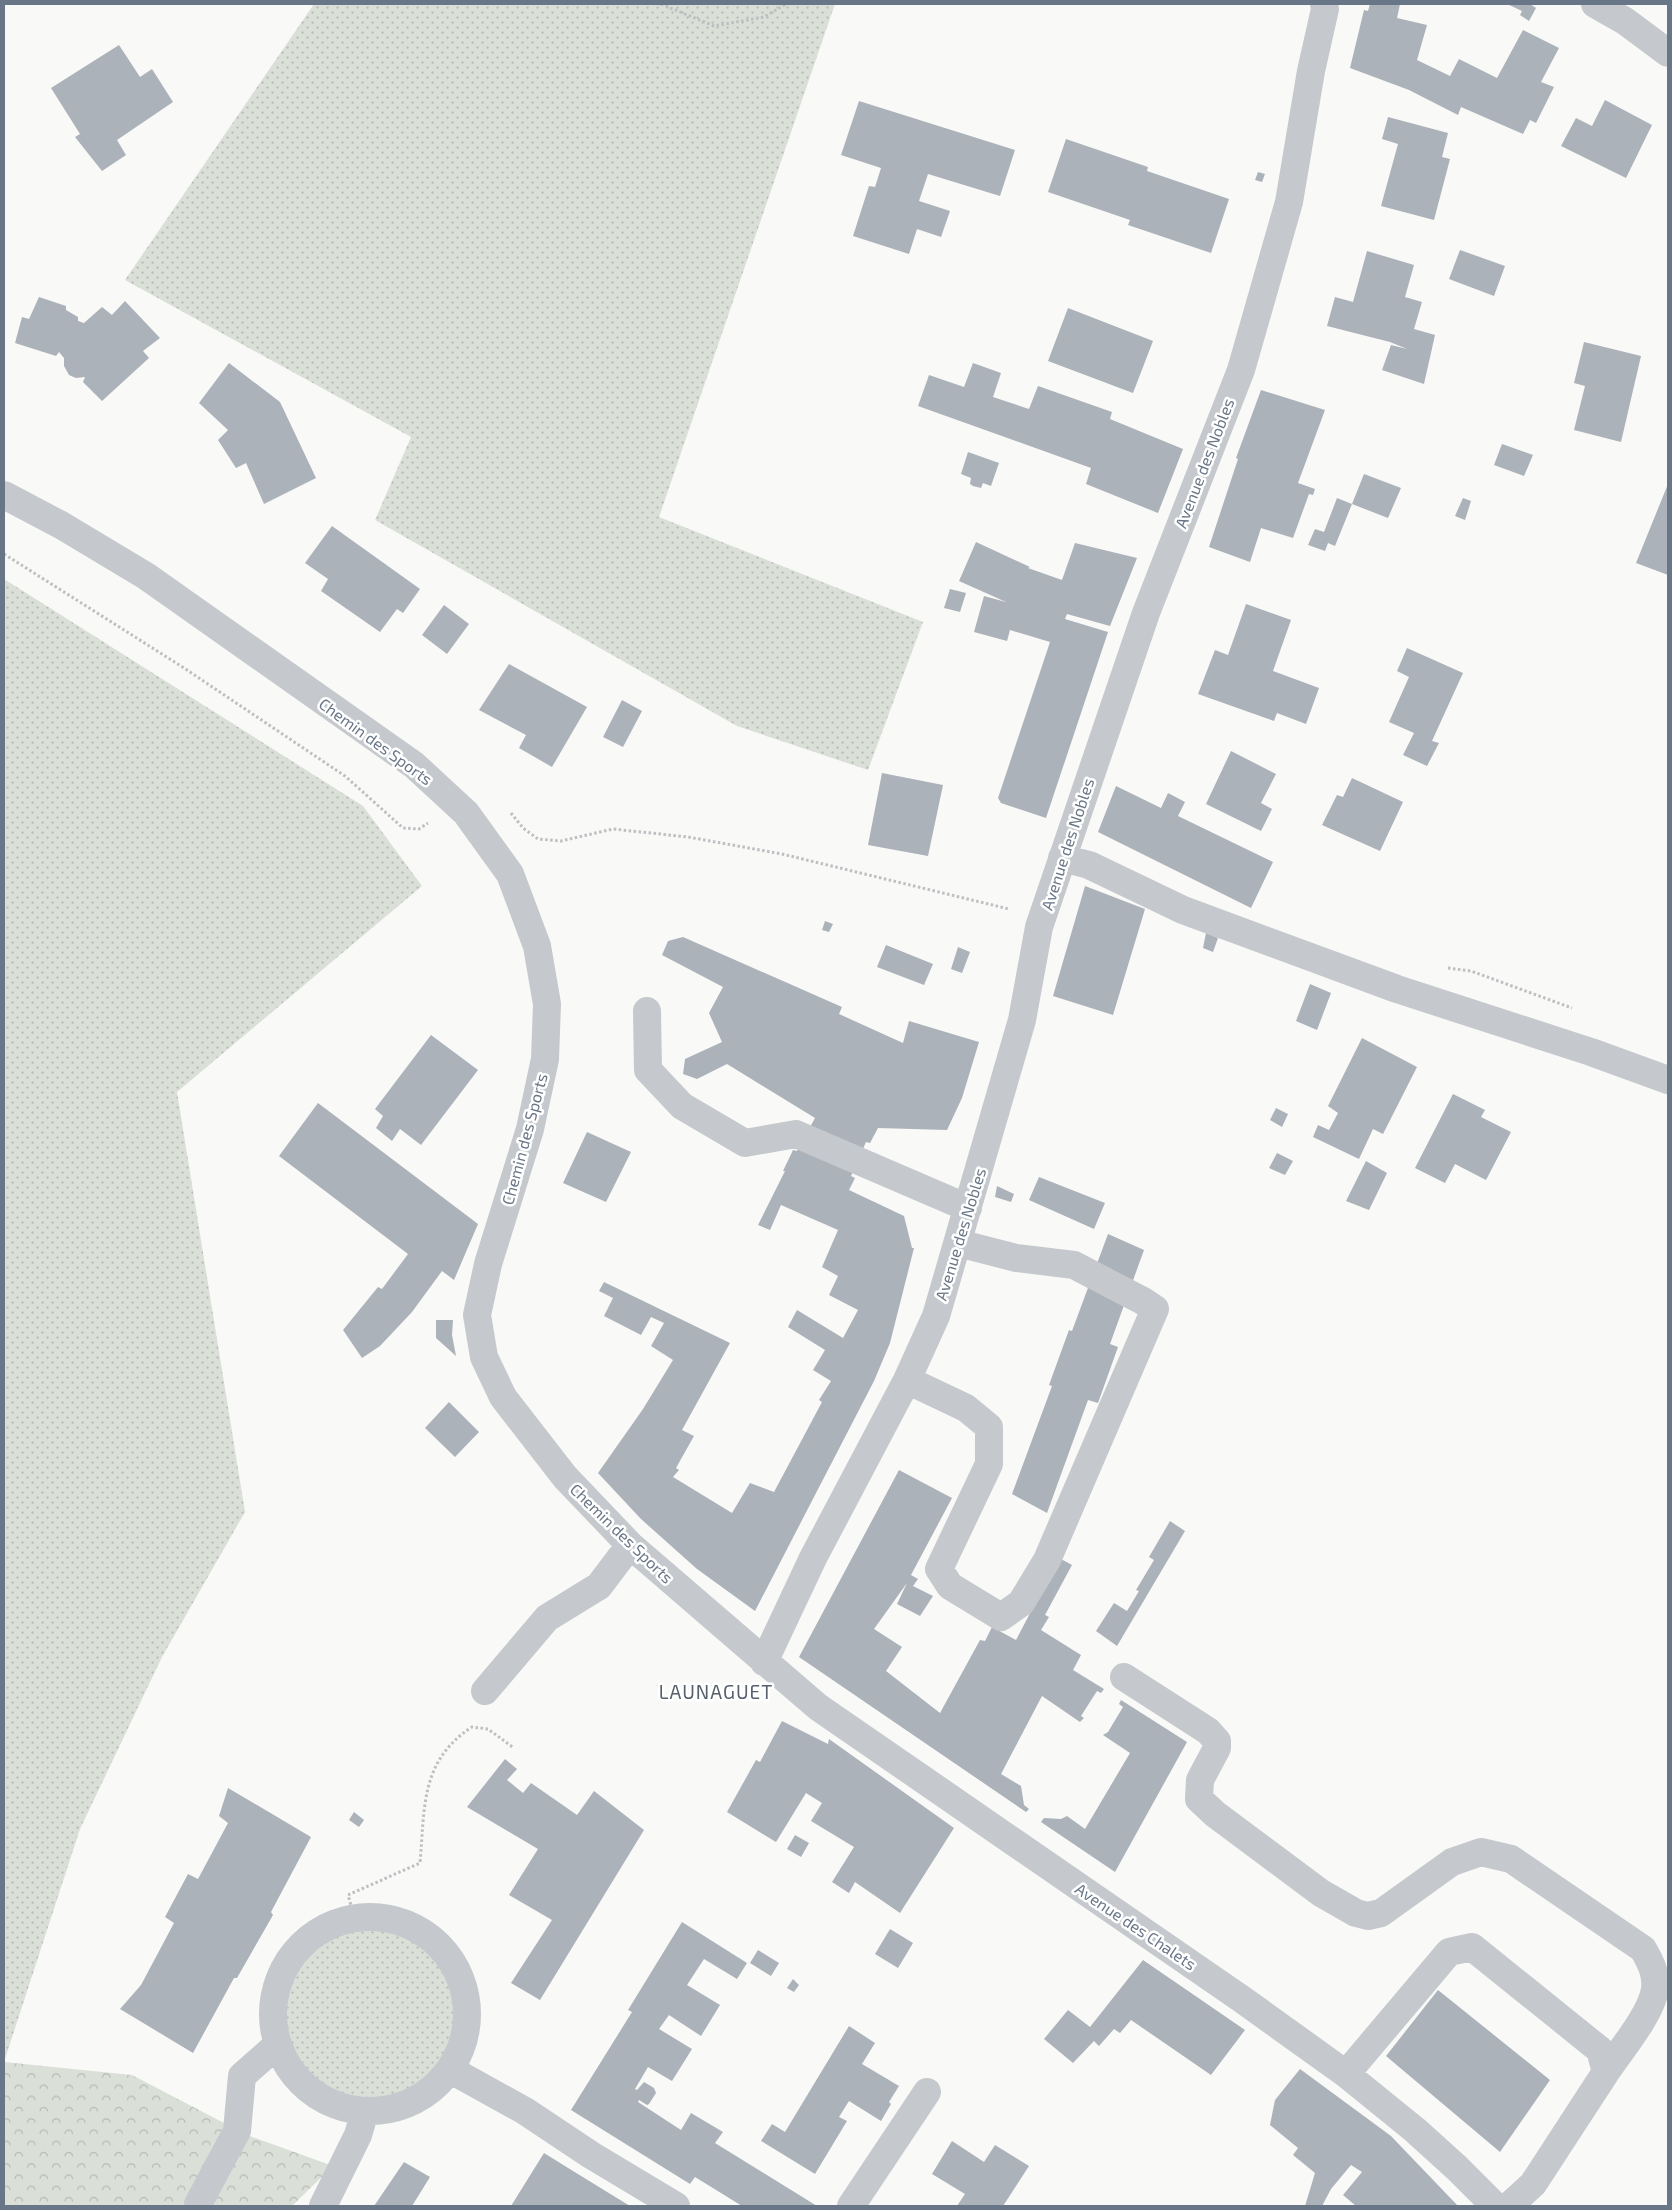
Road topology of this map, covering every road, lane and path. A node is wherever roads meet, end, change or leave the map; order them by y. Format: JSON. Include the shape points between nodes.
{"nodes":[{"id":1,"x":661,"y":4,"type":"edge"},
{"id":2,"x":786,"y":4,"type":"edge"},
{"id":3,"x":1595,"y":4,"type":"edge"},
{"id":4,"x":1326,"y":5,"type":"edge"},
{"id":5,"x":1668,"y":52,"type":"edge"},
{"id":6,"x":4,"y":495,"type":"edge"},
{"id":7,"x":4,"y":554,"type":"edge"},
{"id":8,"x":505,"y":807,"type":"dead end"},
{"id":9,"x":430,"y":822,"type":"dead end"},
{"id":10,"x":1062,"y":858,"type":"junction"},
{"id":11,"x":1043,"y":917,"type":"junction"},
{"id":12,"x":647,"y":1012,"type":"dead end"},
{"id":13,"x":1668,"y":1080,"type":"edge"},
{"id":14,"x":968,"y":1208,"type":"junction"},
{"id":15,"x":958,"y":1243,"type":"junction"},
{"id":16,"x":907,"y":1380,"type":"junction"},
{"id":17,"x":630,"y":1545,"type":"junction"},
{"id":18,"x":764,"y":1662,"type":"junction"},
{"id":19,"x":1124,"y":1677,"type":"dead end"},
{"id":20,"x":485,"y":1690,"type":"dead end"},
{"id":21,"x":514,"y":1748,"type":"dead end"},
{"id":22,"x":355,"y":1919,"type":"junction"},
{"id":23,"x":277,"y":2045,"type":"junction"},
{"id":24,"x":451,"y":2070,"type":"junction"},
{"id":25,"x":1606,"y":2072,"type":"junction"},
{"id":26,"x":1346,"y":2074,"type":"junction"},
{"id":27,"x":927,"y":2092,"type":"dead end"},
{"id":28,"x":365,"y":2111,"type":"junction"},
{"id":29,"x":199,"y":2206,"type":"edge"},
{"id":30,"x":323,"y":2206,"type":"edge"},
{"id":31,"x":676,"y":2206,"type":"edge"},
{"id":32,"x":851,"y":2206,"type":"edge"},
{"id":33,"x":1495,"y":2206,"type":"edge"},
{"id":34,"x":1509,"y":2206,"type":"edge"}],
"edges":[{"from":1,"to":2,"type":"path","via":[[714,26],[764,17]]},
{"from":3,"to":5,"type":"street"},
{"from":4,"to":10,"type":"street","name":"Avenue des Nobles","via":[[1311,71],[1289,202],[1241,370],[1146,613]]},
{"from":6,"to":17,"type":"street","name":"Chemin des Sports","via":[[146,576],[414,765],[466,813],[510,874],[537,946],[547,1004],[545,1059],[530,1129],[488,1264],[477,1315],[484,1357],[503,1397],[565,1477]]},
{"from":7,"to":9,"type":"path","via":[[337,770],[403,828],[418,829]]},
{"from":8,"to":11,"type":"path","via":[[523,828],[538,839],[561,841],[613,829],[688,837],[782,854]]},
{"from":10,"to":11,"type":"street","name":"Avenue des Nobles"},
{"from":10,"to":13,"type":"street","via":[[1089,865],[1183,910],[1397,989]]},
{"from":11,"to":14,"type":"street","name":"Avenue des Nobles","via":[[1022,1020]]},
{"from":12,"to":14,"type":"street","via":[[648,1070],[682,1106],[745,1143],[796,1134]]},
{"from":14,"to":15,"type":"street","name":"Avenue des Nobles"},
{"from":15,"to":16,"type":"street","name":"Avenue des Nobles","via":[[936,1316]]},
{"from":15,"to":16,"type":"street","via":[[1016,1258],[1074,1265],[1143,1300],[1155,1310],[1047,1560],[1021,1603],[1001,1616],[950,1586],[939,1569],[989,1464],[989,1427],[966,1408]]},
{"from":16,"to":18,"type":"street","name":"Avenue des Nobles","via":[[813,1558]]},
{"from":17,"to":18,"type":"street","name":"Chemin des Sports"},
{"from":17,"to":20,"type":"street","via":[[599,1586],[547,1618]]},
{"from":18,"to":26,"type":"street","name":"Avenue des Chalets","via":[[818,1707]]},
{"from":19,"to":25,"type":"street","via":[[1208,1731],[1217,1741],[1217,1748],[1200,1780],[1200,1799],[1215,1814],[1321,1893],[1356,1913],[1368,1916],[1381,1913],[1452,1862],[1481,1852],[1511,1860],[1643,1949],[1652,1965],[1655,1990],[1644,2016]]},
{"from":21,"to":22,"type":"path","via":[[488,1729],[472,1727],[448,1745],[436,1764],[426,1792],[420,1863],[348,1895]]},
{"from":22,"to":23,"type":"street","via":[[330,1925],[301,1945],[280,1975],[272,2010]]},
{"from":22,"to":24,"type":"street","via":[[366,1916],[401,1922],[433,1939],[456,1966],[467,2001],[465,2036]]},
{"from":23,"to":28,"type":"street","via":[[294,2077],[322,2100],[356,2112]]},
{"from":23,"to":29,"type":"street","via":[[242,2076],[237,2131]]},
{"from":24,"to":28,"type":"street","via":[[425,2095],[392,2110]]},
{"from":24,"to":31,"type":"street","via":[[525,2111]]},
{"from":25,"to":26,"type":"street","via":[[1600,2050],[1472,1947],[1448,1952]]},
{"from":25,"to":34,"type":"street","via":[[1532,2184]]},
{"from":26,"to":33,"type":"street","name":"Avenue des Chalets","via":[[1416,2130]]},
{"from":27,"to":32,"type":"street"},
{"from":28,"to":30,"type":"street","via":[[358,2134]]}]}
